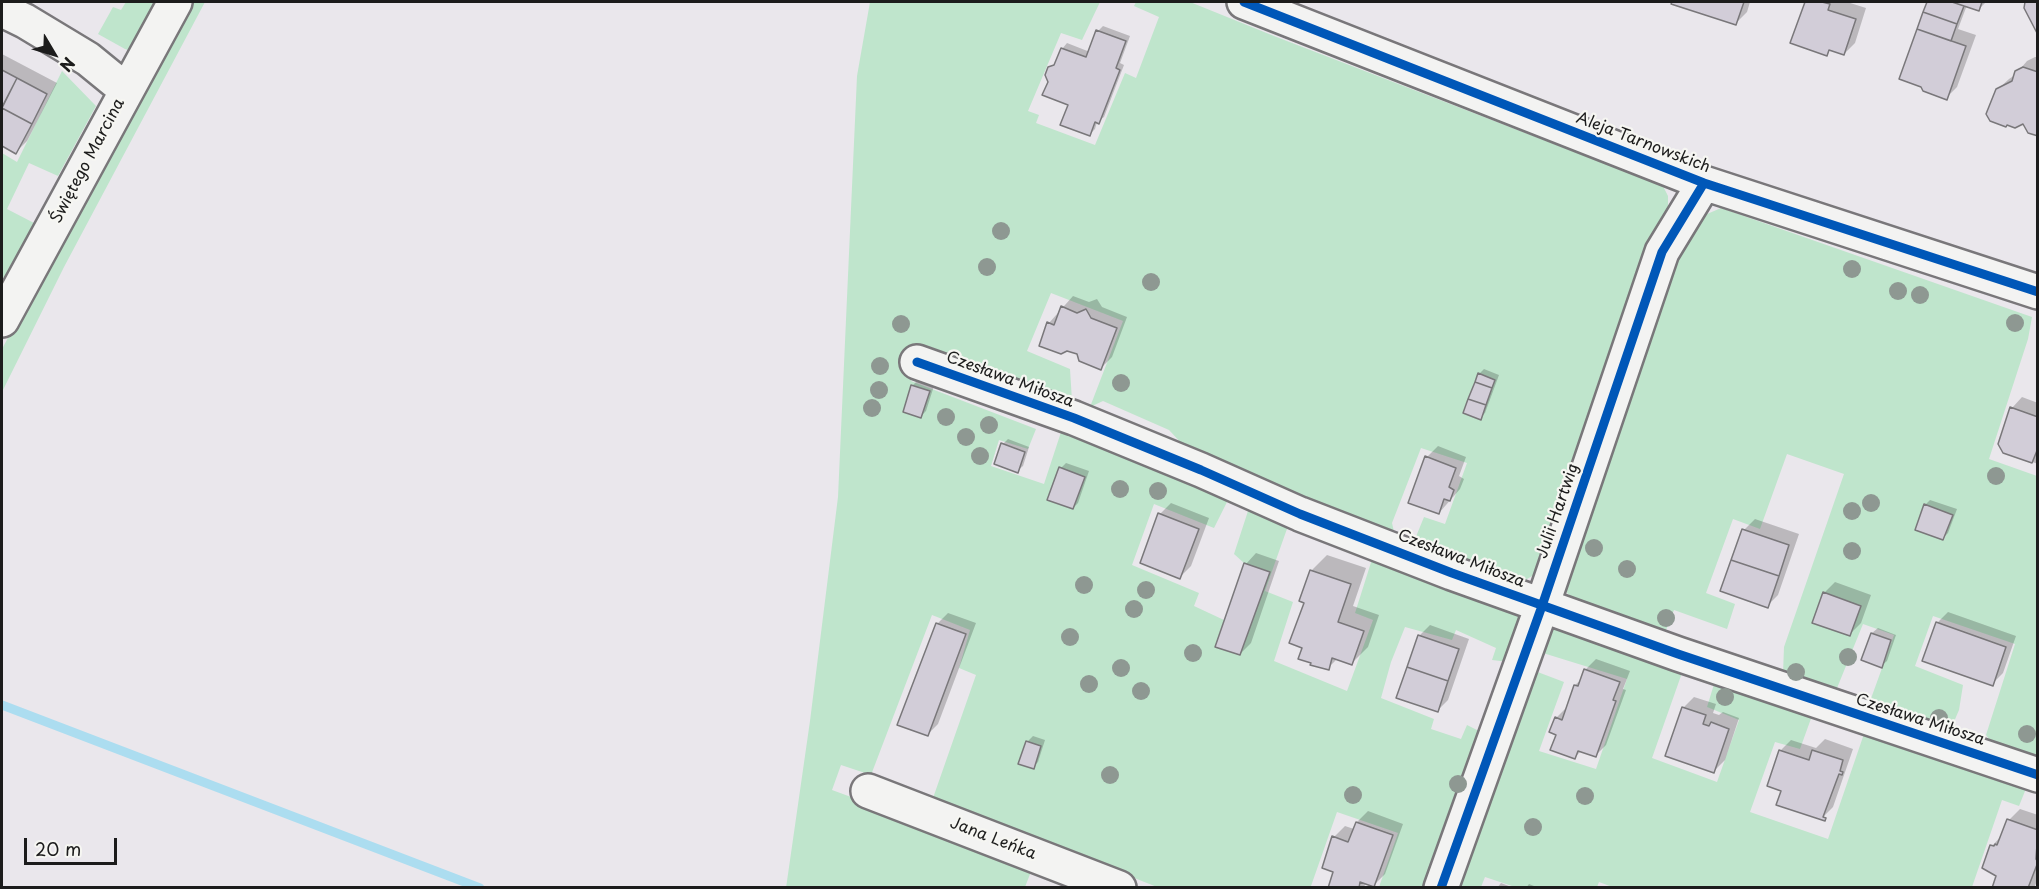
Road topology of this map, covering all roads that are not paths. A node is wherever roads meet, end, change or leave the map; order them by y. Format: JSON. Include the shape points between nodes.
{"nodes":[{"id":1,"x":175,"y":2,"type":"edge"},
{"id":2,"x":1244,"y":2,"type":"edge"},
{"id":3,"x":2,"y":10,"type":"edge"},
{"id":4,"x":1295,"y":11,"type":"edge"},
{"id":5,"x":126,"y":90,"type":"junction"},
{"id":6,"x":1704,"y":183,"type":"junction"},
{"id":7,"x":2037,"y":292,"type":"edge"},
{"id":8,"x":2,"y":320,"type":"edge"},
{"id":9,"x":916,"y":362,"type":"dead end"},
{"id":10,"x":1542,"y":606,"type":"junction"},
{"id":11,"x":2037,"y":775,"type":"edge"},
{"id":12,"x":868,"y":791,"type":"dead end"},
{"id":13,"x":1119,"y":888,"type":"edge"},
{"id":14,"x":1441,"y":888,"type":"edge"}],
"edges":[{"from":1,"to":5,"type":"street","name":"Świętego Marcina"},
{"from":2,"to":4,"type":"street","name":"Aleja Tarnowskich"},
{"from":3,"to":5,"type":"street","via":[[88,58]]},
{"from":4,"to":6,"type":"street","name":"Aleja Tarnowskich"},
{"from":5,"to":8,"type":"street","name":"Świętego Marcina"},
{"from":6,"to":7,"type":"street","name":"Aleja Tarnowskich"},
{"from":6,"to":10,"type":"street","name":"Julii Hartwig","via":[[1662,252]]},
{"from":9,"to":10,"type":"street","name":"Czesława Miłosza","via":[[1074,418],[1300,514]]},
{"from":10,"to":11,"type":"street","name":"Czesława Miłosza"},
{"from":10,"to":14,"type":"street","name":"Julii Hartwig"},
{"from":12,"to":13,"type":"street","name":"Jana Leńka"}]}
